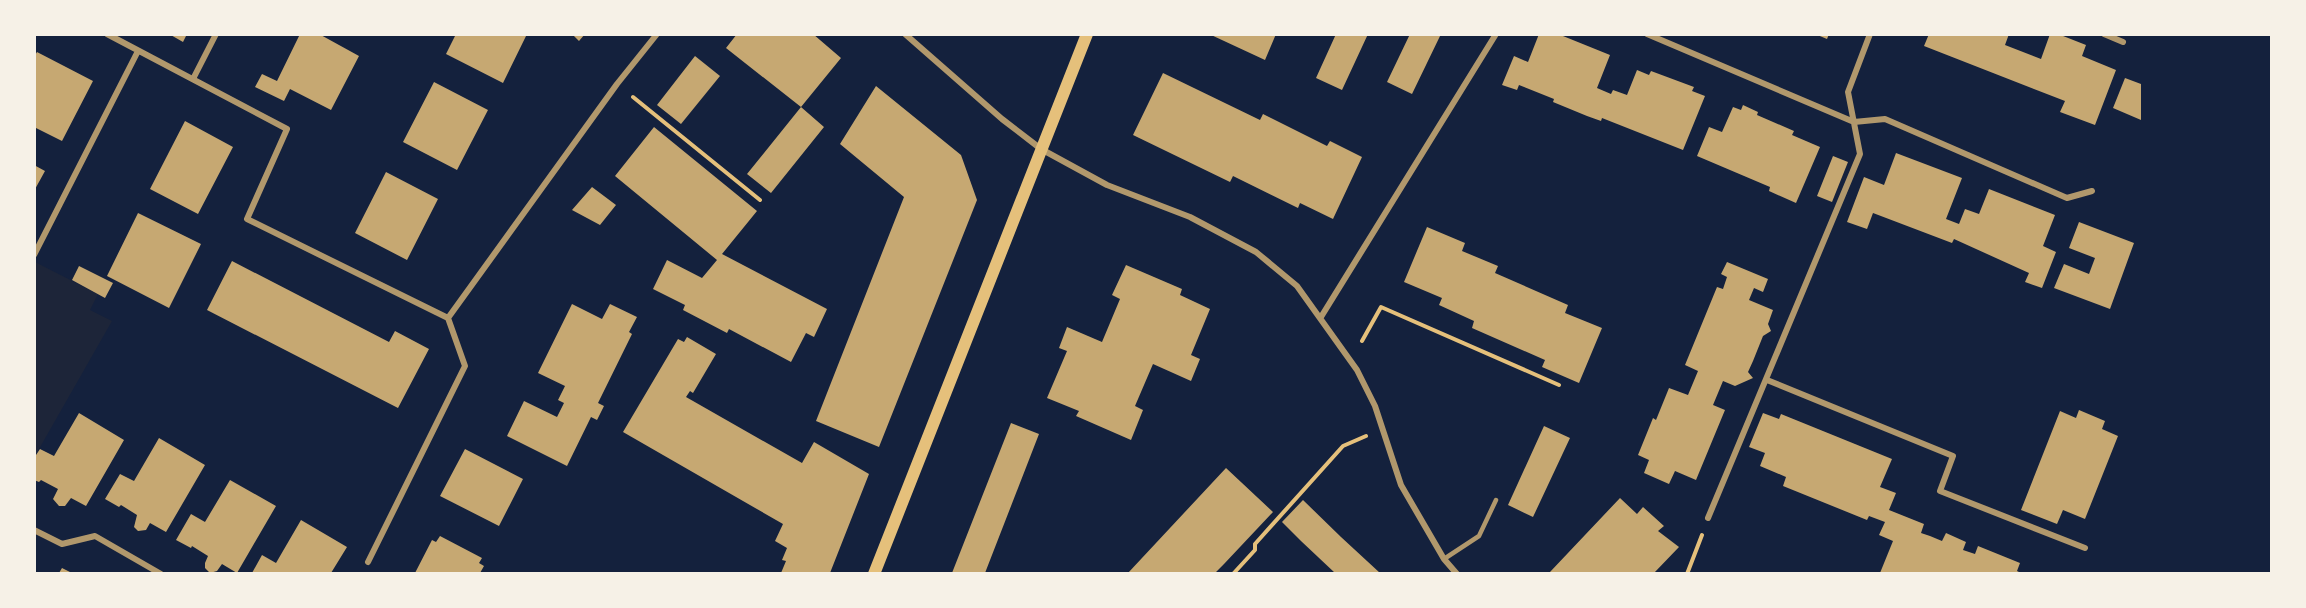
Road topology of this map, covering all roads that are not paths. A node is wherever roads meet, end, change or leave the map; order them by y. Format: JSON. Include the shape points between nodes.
{"nodes":[{"id":1,"x":107,"y":34,"type":"edge"},
{"id":2,"x":216,"y":34,"type":"edge"},
{"id":3,"x":657,"y":34,"type":"edge"},
{"id":4,"x":905,"y":34,"type":"edge"},
{"id":5,"x":1087,"y":34,"type":"edge"},
{"id":6,"x":1647,"y":34,"type":"edge"},
{"id":7,"x":1870,"y":34,"type":"edge"},
{"id":8,"x":2104,"y":34,"type":"edge"},
{"id":9,"x":1495,"y":35,"type":"edge"},
{"id":10,"x":2123,"y":42,"type":"dead end"},
{"id":11,"x":138,"y":51,"type":"junction"},
{"id":12,"x":193,"y":79,"type":"junction"},
{"id":13,"x":1854,"y":122,"type":"junction"},
{"id":14,"x":1041,"y":149,"type":"junction"},
{"id":15,"x":2092,"y":191,"type":"dead end"},
{"id":16,"x":34,"y":255,"type":"edge"},
{"id":17,"x":1321,"y":317,"type":"junction"},
{"id":18,"x":448,"y":318,"type":"junction"},
{"id":19,"x":1767,"y":380,"type":"junction"},
{"id":20,"x":1496,"y":500,"type":"dead end"},
{"id":21,"x":1708,"y":518,"type":"road end"},
{"id":22,"x":34,"y":530,"type":"edge"},
{"id":23,"x":2085,"y":548,"type":"dead end"},
{"id":24,"x":1444,"y":559,"type":"junction"},
{"id":25,"x":368,"y":562,"type":"dead end"},
{"id":26,"x":161,"y":573,"type":"edge"},
{"id":27,"x":874,"y":573,"type":"edge"},
{"id":28,"x":1457,"y":573,"type":"edge"}],
"edges":[{"from":1,"to":11,"type":"street"},
{"from":2,"to":12,"type":"street"},
{"from":3,"to":18,"type":"street"},
{"from":4,"to":14,"type":"street"},
{"from":5,"to":14,"type":"main road"},
{"from":6,"to":13,"type":"street"},
{"from":7,"to":13,"type":"street","via":[[1848,92]]},
{"from":8,"to":10,"type":"street"},
{"from":9,"to":17,"type":"street"},
{"from":11,"to":12,"type":"street"},
{"from":11,"to":16,"type":"street"},
{"from":12,"to":18,"type":"street","via":[[287,129],[247,219]]},
{"from":13,"to":15,"type":"street","via":[[1885,119],[2067,198]]},
{"from":13,"to":19,"type":"street","via":[[1860,154]]},
{"from":14,"to":17,"type":"street","via":[[1107,185],[1190,217],[1256,252],[1298,286]]},
{"from":14,"to":27,"type":"main road"},
{"from":17,"to":24,"type":"street","via":[[1350,359],[1375,406],[1401,485]]},
{"from":18,"to":25,"type":"street","via":[[465,366]]},
{"from":19,"to":21,"type":"street"},
{"from":19,"to":23,"type":"street","via":[[1953,456],[1940,491]]},
{"from":20,"to":24,"type":"lane","via":[[1479,536]]},
{"from":22,"to":26,"type":"street","via":[[62,544],[95,536]]},
{"from":24,"to":28,"type":"street"}]}
